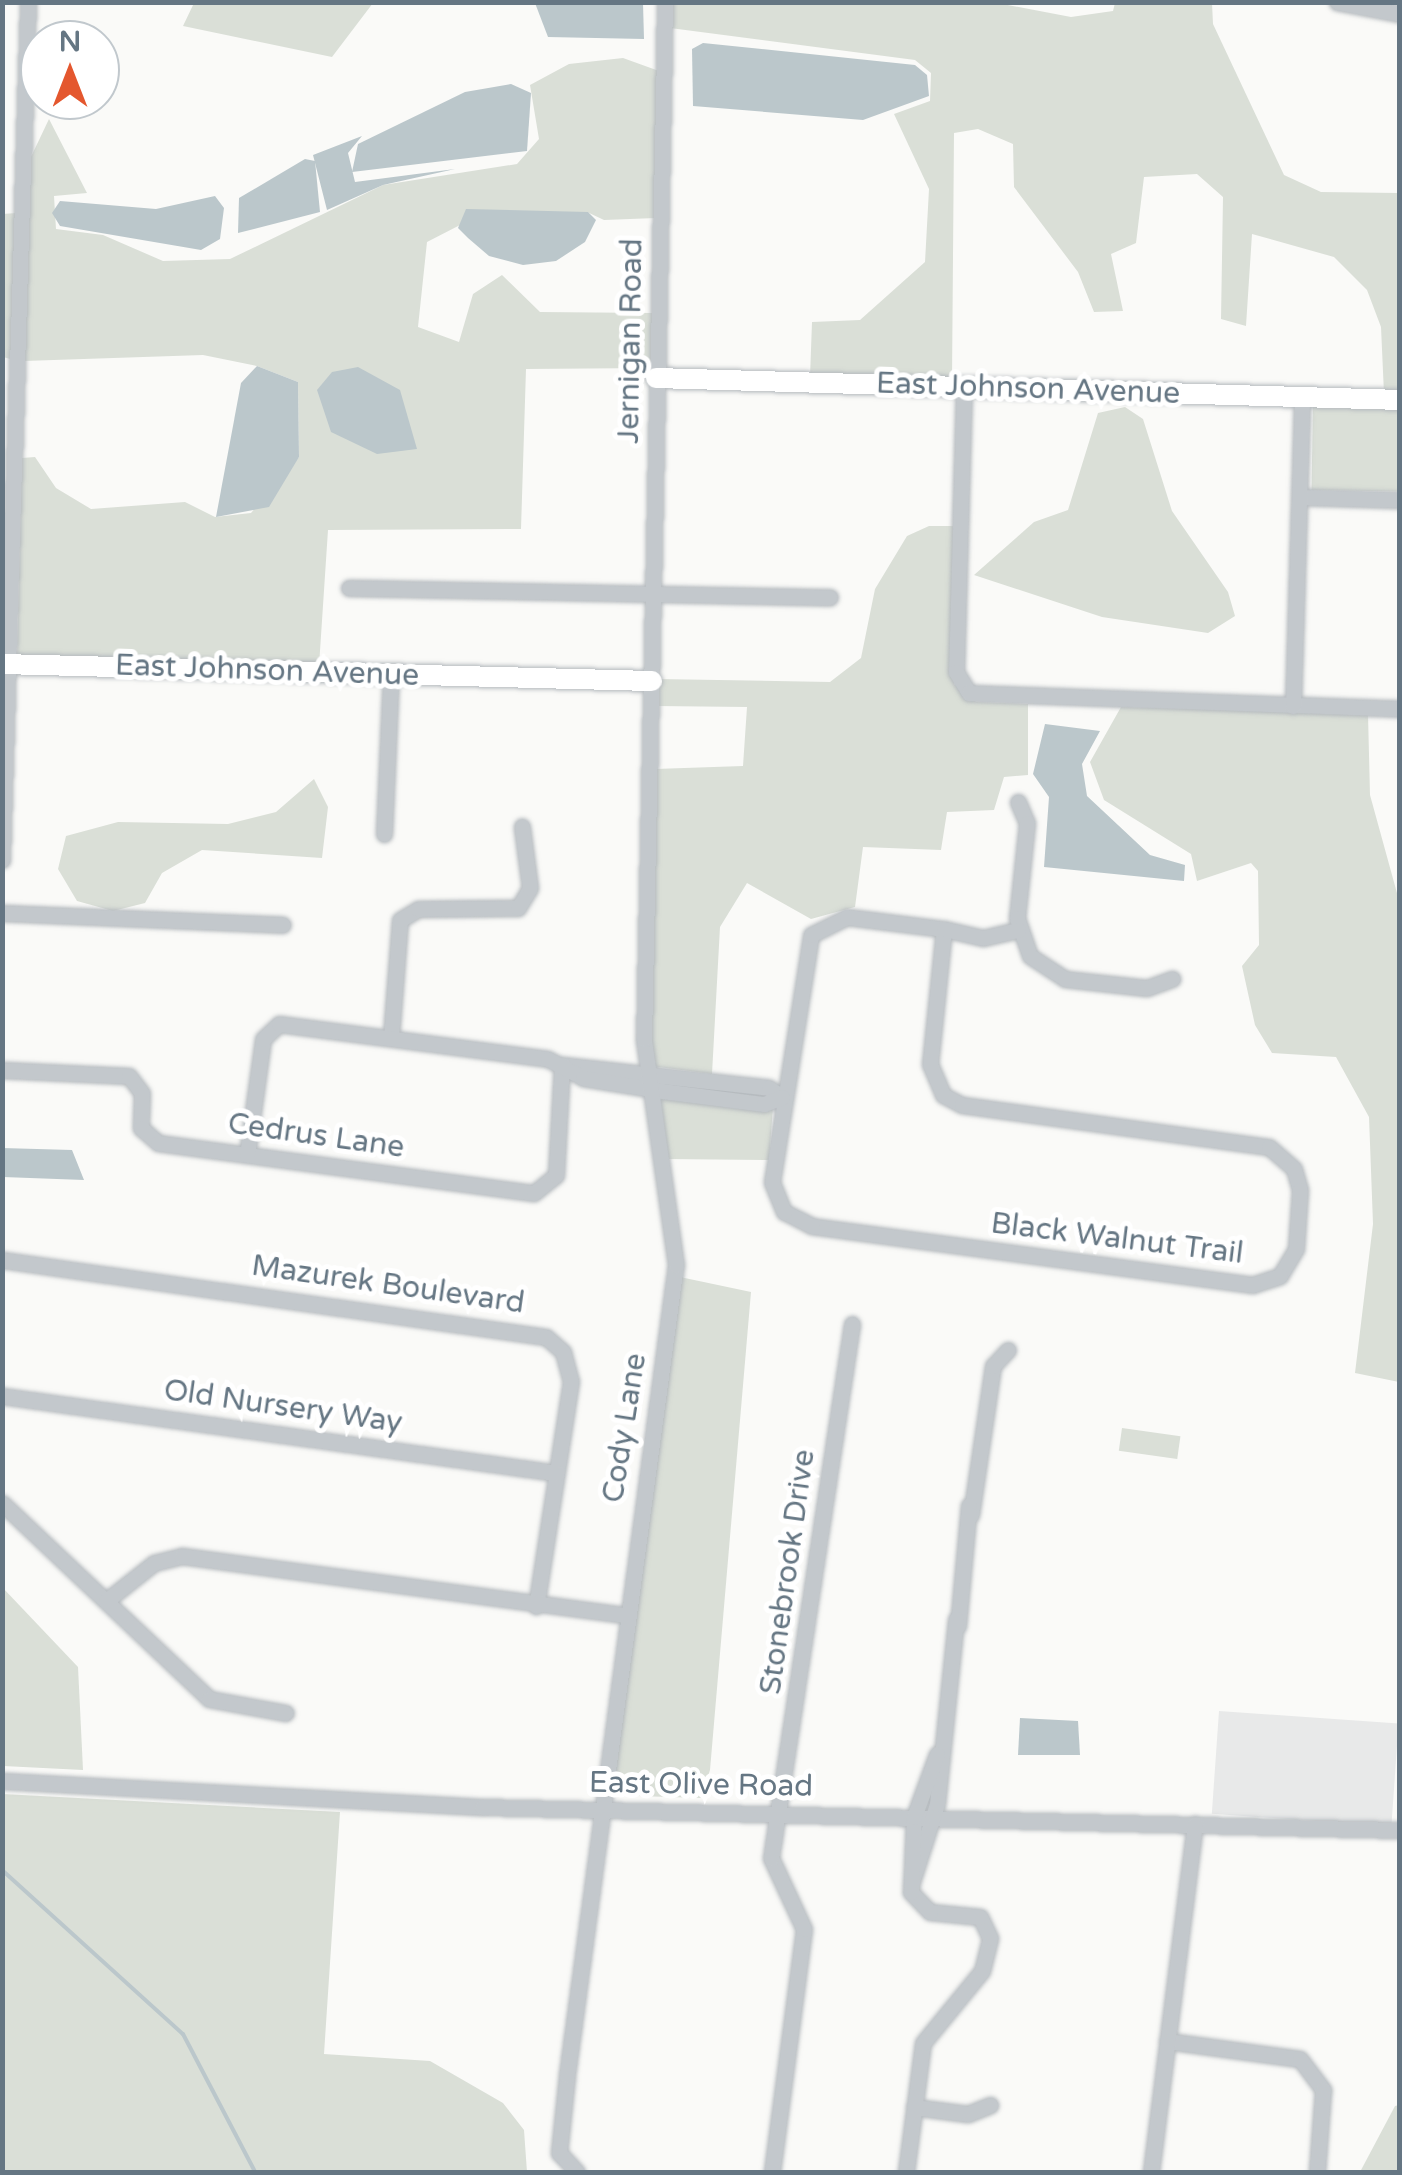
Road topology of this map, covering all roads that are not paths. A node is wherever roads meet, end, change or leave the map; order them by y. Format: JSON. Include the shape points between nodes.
{"nodes":[{"id":1,"x":28,"y":2,"type":"edge"},
{"id":2,"x":665,"y":2,"type":"edge"},
{"id":3,"x":1337,"y":2,"type":"edge"},
{"id":4,"x":1400,"y":14,"type":"edge"},
{"id":5,"x":656,"y":378,"type":"junction"},
{"id":6,"x":964,"y":387,"type":"junction"},
{"id":7,"x":1302,"y":398,"type":"junction"},
{"id":8,"x":1400,"y":400,"type":"edge"},
{"id":9,"x":1300,"y":498,"type":"junction"},
{"id":10,"x":1400,"y":500,"type":"edge"},
{"id":11,"x":350,"y":588,"type":"dead end"},
{"id":12,"x":653,"y":595,"type":"junction"},
{"id":13,"x":830,"y":597,"type":"dead end"},
{"id":14,"x":7,"y":664,"type":"edge"},
{"id":15,"x":390,"y":674,"type":"junction"},
{"id":16,"x":652,"y":682,"type":"junction"},
{"id":17,"x":1293,"y":706,"type":"junction"},
{"id":18,"x":1400,"y":710,"type":"edge"},
{"id":19,"x":1018,"y":802,"type":"dead end"},
{"id":20,"x":522,"y":827,"type":"dead end"},
{"id":21,"x":384,"y":834,"type":"dead end"},
{"id":22,"x":2,"y":860,"type":"edge"},
{"id":23,"x":2,"y":914,"type":"edge"},
{"id":24,"x":283,"y":925,"type":"dead end"},
{"id":25,"x":944,"y":929,"type":"junction"},
{"id":26,"x":1018,"y":930,"type":"junction"},
{"id":27,"x":1172,"y":979,"type":"dead end"},
{"id":28,"x":391,"y":1038,"type":"junction"},
{"id":29,"x":562,"y":1065,"type":"junction"},
{"id":30,"x":2,"y":1070,"type":"edge"},
{"id":31,"x":647,"y":1080,"type":"junction"},
{"id":32,"x":782,"y":1097,"type":"junction"},
{"id":33,"x":247,"y":1155,"type":"junction"},
{"id":34,"x":2,"y":1260,"type":"edge"},
{"id":35,"x":852,"y":1324,"type":"dead end"},
{"id":36,"x":1008,"y":1350,"type":"dead end"},
{"id":37,"x":2,"y":1396,"type":"edge"},
{"id":38,"x":557,"y":1473,"type":"junction"},
{"id":39,"x":2,"y":1503,"type":"edge"},
{"id":40,"x":106,"y":1601,"type":"junction"},
{"id":41,"x":536,"y":1606,"type":"junction"},
{"id":42,"x":627,"y":1620,"type":"junction"},
{"id":43,"x":286,"y":1713,"type":"dead end"},
{"id":44,"x":2,"y":1781,"type":"edge"},
{"id":45,"x":598,"y":1810,"type":"junction"},
{"id":46,"x":922,"y":1817,"type":"junction"},
{"id":47,"x":781,"y":1821,"type":"junction"},
{"id":48,"x":1195,"y":1824,"type":"junction"},
{"id":49,"x":1400,"y":1830,"type":"edge"},
{"id":50,"x":1167,"y":2042,"type":"junction"},
{"id":51,"x":990,"y":2105,"type":"dead end"},
{"id":52,"x":914,"y":2107,"type":"junction"},
{"id":53,"x":577,"y":2172,"type":"edge"},
{"id":54,"x":772,"y":2172,"type":"edge"},
{"id":55,"x":906,"y":2172,"type":"edge"},
{"id":56,"x":1152,"y":2172,"type":"edge"},
{"id":57,"x":1318,"y":2172,"type":"edge"}],
"edges":[{"from":1,"to":14,"type":"street"},
{"from":2,"to":5,"type":"street","name":"Jernigan Road"},
{"from":3,"to":4,"type":"street"},
{"from":5,"to":6,"type":"main road","name":"East Johnson Avenue"},
{"from":5,"to":12,"type":"street","name":"Jernigan Road"},
{"from":6,"to":7,"type":"main road","name":"East Johnson Avenue"},
{"from":6,"to":17,"type":"street","via":[[956,672],[969,693]]},
{"from":7,"to":8,"type":"main road","name":"East Johnson Avenue"},
{"from":7,"to":9,"type":"street"},
{"from":9,"to":10,"type":"street"},
{"from":9,"to":17,"type":"street"},
{"from":11,"to":12,"type":"street"},
{"from":12,"to":13,"type":"street"},
{"from":12,"to":16,"type":"street","name":"Jernigan Road"},
{"from":14,"to":15,"type":"main road","name":"East Johnson Avenue"},
{"from":14,"to":22,"type":"street"},
{"from":15,"to":16,"type":"main road","name":"East Johnson Avenue"},
{"from":15,"to":21,"type":"street"},
{"from":16,"to":31,"type":"street","name":"Cody Lane"},
{"from":17,"to":18,"type":"street"},
{"from":19,"to":26,"type":"street","via":[[1027,823]]},
{"from":20,"to":28,"type":"street","via":[[530,888],[518,908],[418,909],[400,920]]},
{"from":23,"to":24,"type":"street"},
{"from":25,"to":26,"type":"street","name":"Black Walnut Trail","via":[[982,938]]},
{"from":25,"to":32,"type":"street","name":"Black Walnut Trail","via":[[847,918],[811,935]]},
{"from":25,"to":32,"type":"street","name":"Black Walnut Trail","via":[[930,1064],[943,1095],[962,1106],[1270,1147],[1294,1169],[1300,1190],[1288,1268],[1254,1284],[801,1224],[773,1193]]},
{"from":26,"to":27,"type":"street","via":[[1039,966],[1065,979],[1147,988]]},
{"from":28,"to":29,"type":"street"},
{"from":28,"to":33,"type":"street","via":[[286,1024],[267,1032]]},
{"from":29,"to":31,"type":"street"},
{"from":29,"to":33,"type":"street","name":"Cedrus Lane","via":[[556,1175],[541,1191]]},
{"from":30,"to":33,"type":"street","name":"Cedrus Lane","via":[[129,1076],[142,1093],[140,1128],[151,1140]]},
{"from":31,"to":32,"type":"street"},
{"from":31,"to":42,"type":"street","name":"Cody Lane","via":[[676,1265]]},
{"from":34,"to":38,"type":"street","name":"Mazurek Boulevard","via":[[536,1333],[563,1352],[570,1372]]},
{"from":35,"to":47,"type":"street","name":"Stonebrook Drive"},
{"from":36,"to":46,"type":"street","via":[[993,1366],[937,1754]]},
{"from":37,"to":38,"type":"street","name":"Old Nursery Way"},
{"from":38,"to":41,"type":"street","name":"Mazurek Boulevard"},
{"from":39,"to":40,"type":"street"},
{"from":40,"to":41,"type":"street","via":[[174,1556]]},
{"from":40,"to":43,"type":"street","via":[[209,1699]]},
{"from":41,"to":42,"type":"street"},
{"from":42,"to":45,"type":"street","name":"Cody Lane"},
{"from":44,"to":45,"type":"street","name":"East Olive Road"},
{"from":45,"to":47,"type":"street","name":"East Olive Road"},
{"from":45,"to":53,"type":"street","name":"Cody Lane","via":[[560,2153]]},
{"from":46,"to":47,"type":"street","name":"East Olive Road"},
{"from":46,"to":48,"type":"street","name":"East Olive Road"},
{"from":46,"to":52,"type":"street","via":[[911,1884],[923,1910],[973,1914],[990,1938],[982,1971],[928,2032]]},
{"from":47,"to":54,"type":"street","name":"Stonebrook Drive","via":[[775,1867],[803,1911]]},
{"from":48,"to":49,"type":"street","name":"East Olive Road"},
{"from":48,"to":50,"type":"street"},
{"from":50,"to":56,"type":"street"},
{"from":50,"to":57,"type":"street","via":[[1300,2058],[1322,2090]]},
{"from":51,"to":52,"type":"street","via":[[968,2114]]},
{"from":52,"to":55,"type":"street"}]}
